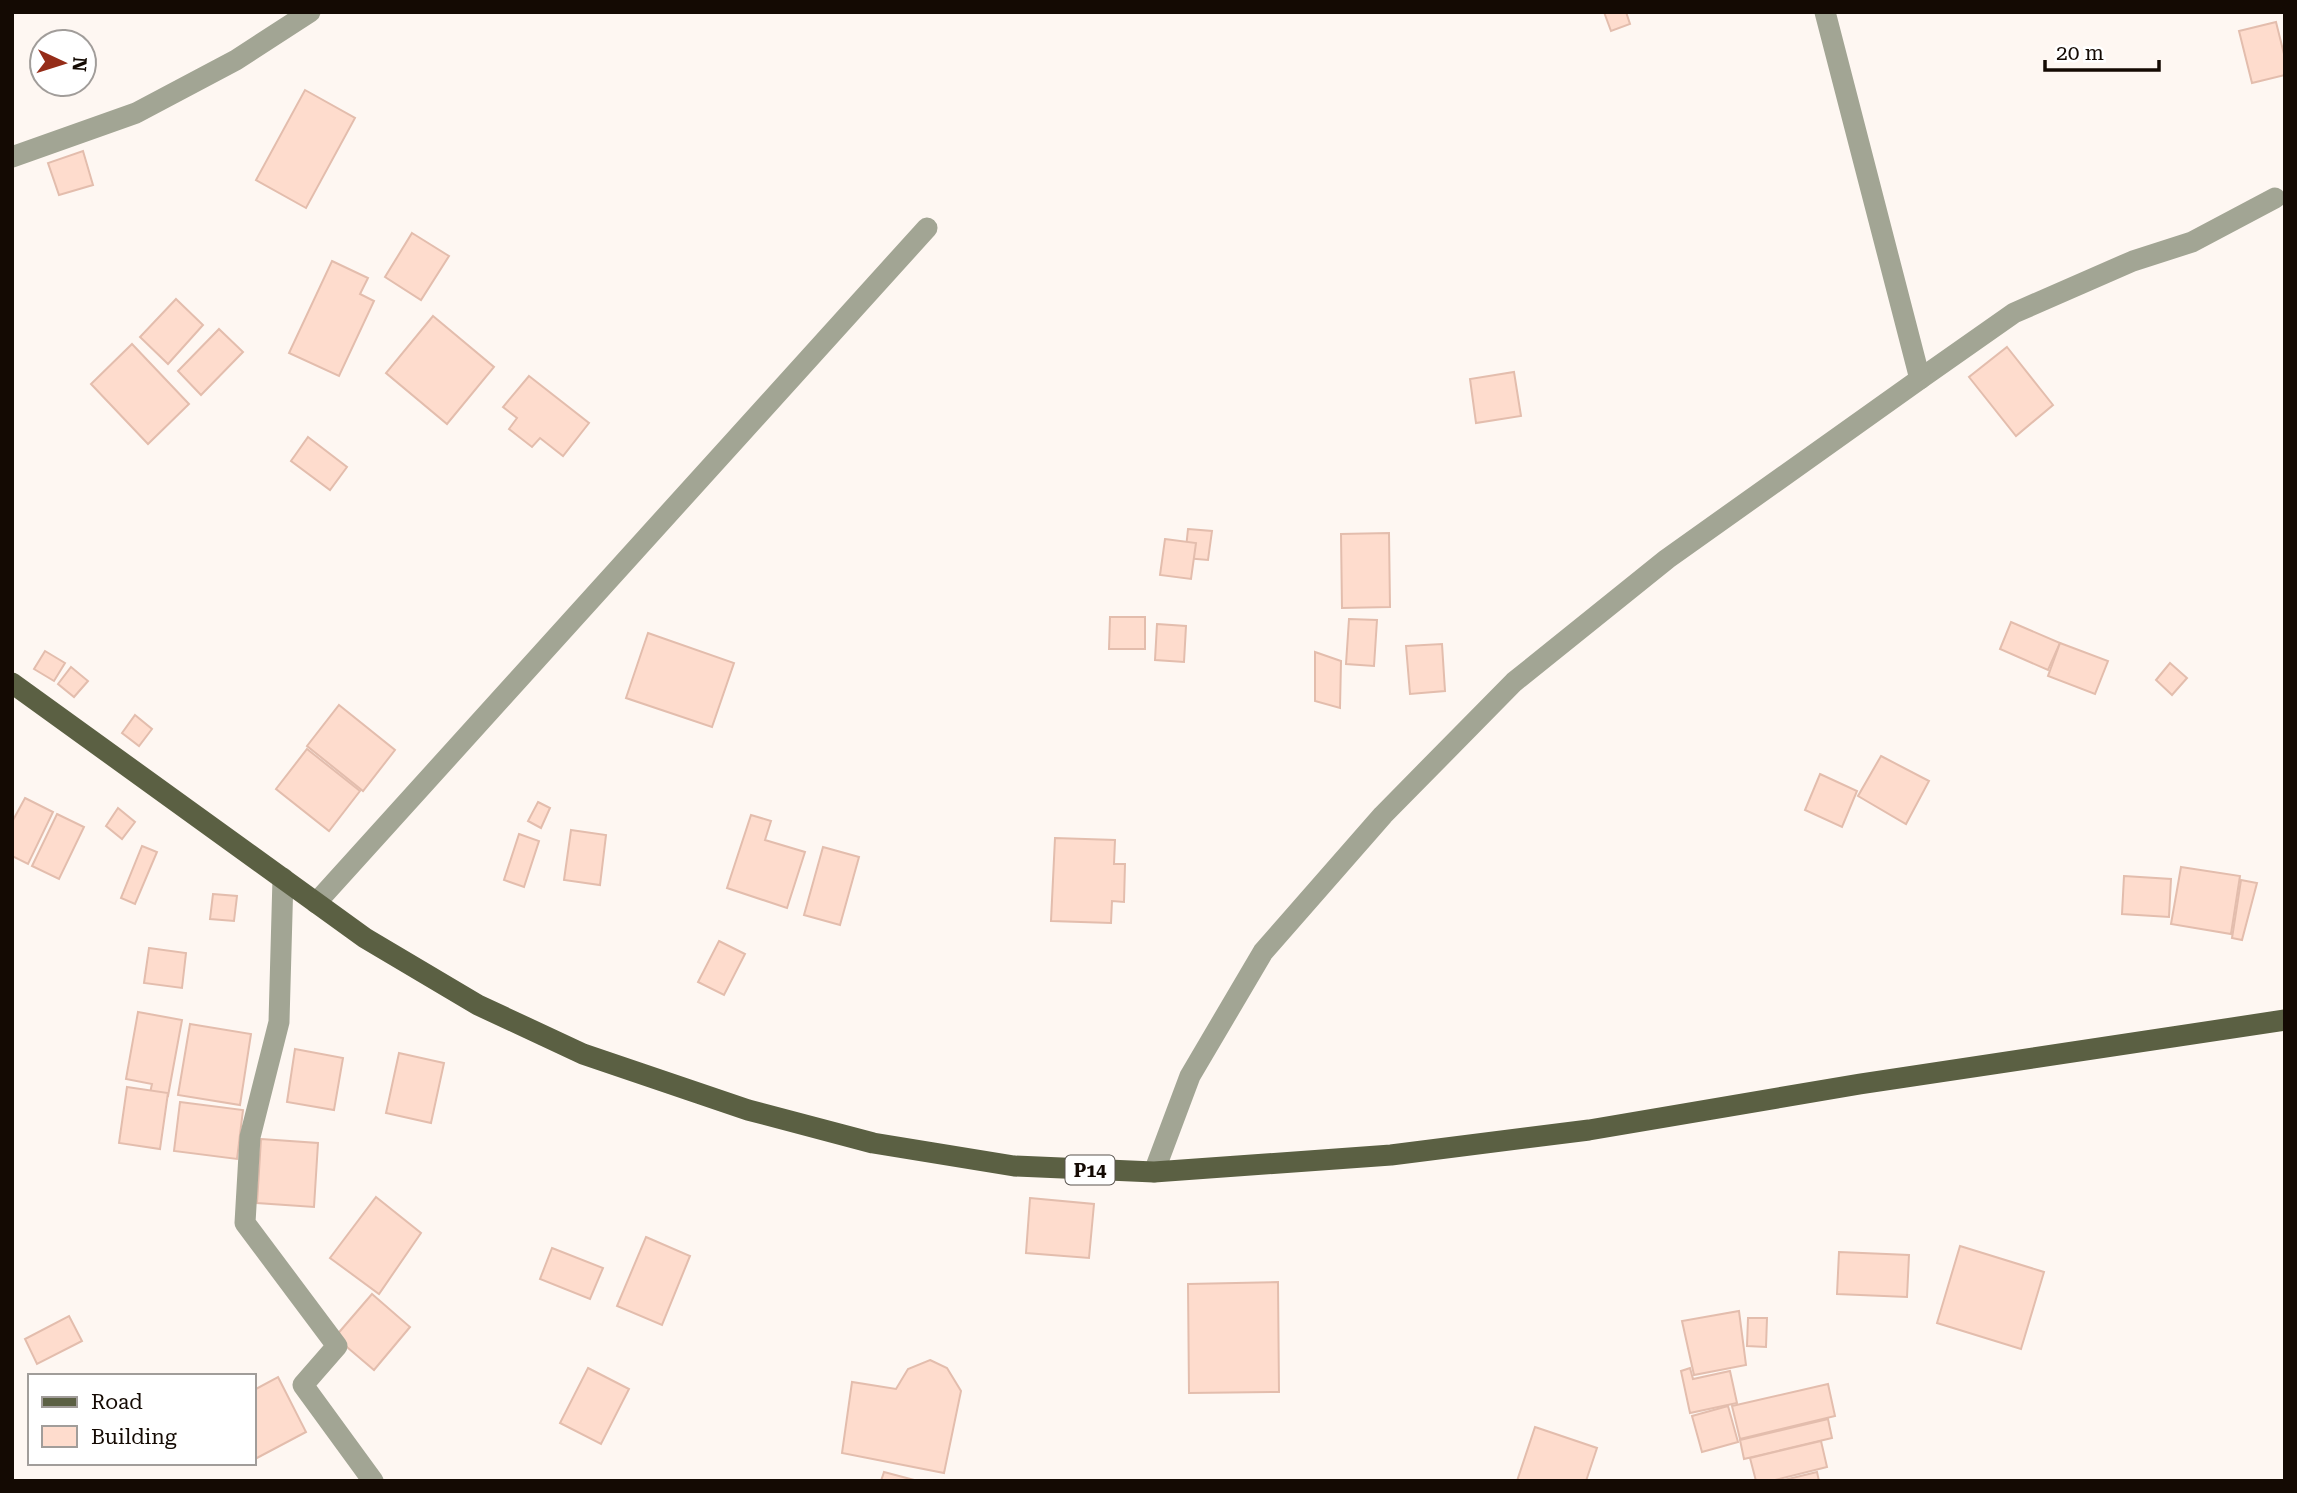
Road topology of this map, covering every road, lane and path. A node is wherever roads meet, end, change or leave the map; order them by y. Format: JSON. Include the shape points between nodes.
{"nodes":[{"id":1,"x":310,"y":12,"type":"edge"},
{"id":2,"x":1825,"y":12,"type":"edge"},
{"id":3,"x":12,"y":157,"type":"edge"},
{"id":4,"x":2275,"y":198,"type":"dead end"},
{"id":5,"x":927,"y":229,"type":"dead end"},
{"id":6,"x":1920,"y":379,"type":"junction"},
{"id":7,"x":12,"y":683,"type":"edge"},
{"id":8,"x":283,"y":878,"type":"junction"},
{"id":9,"x":316,"y":903,"type":"junction"},
{"id":10,"x":2285,"y":1020,"type":"edge"},
{"id":11,"x":1154,"y":1172,"type":"junction"},
{"id":12,"x":373,"y":1481,"type":"edge"}],
"edges":[{"from":1,"to":3,"type":"street","via":[[236,60],[136,113]]},
{"from":2,"to":6,"type":"street"},
{"from":4,"to":6,"type":"street","via":[[2192,242],[2133,261],[2014,313]]},
{"from":5,"to":9,"type":"street"},
{"from":6,"to":11,"type":"street","via":[[1667,559],[1514,682],[1382,815],[1263,952],[1190,1076]]},
{"from":7,"to":8,"type":"main road","number":"P14"},
{"from":8,"to":9,"type":"main road","number":"P14"},
{"from":8,"to":12,"type":"street","via":[[279,1022],[250,1137],[245,1223],[337,1346],[303,1385]]},
{"from":9,"to":11,"type":"main road","number":"P14","via":[[478,1005],[583,1054],[748,1111],[873,1143],[1014,1166]]},
{"from":10,"to":11,"type":"main road","number":"P14","via":[[1589,1130],[1391,1155]]}]}
